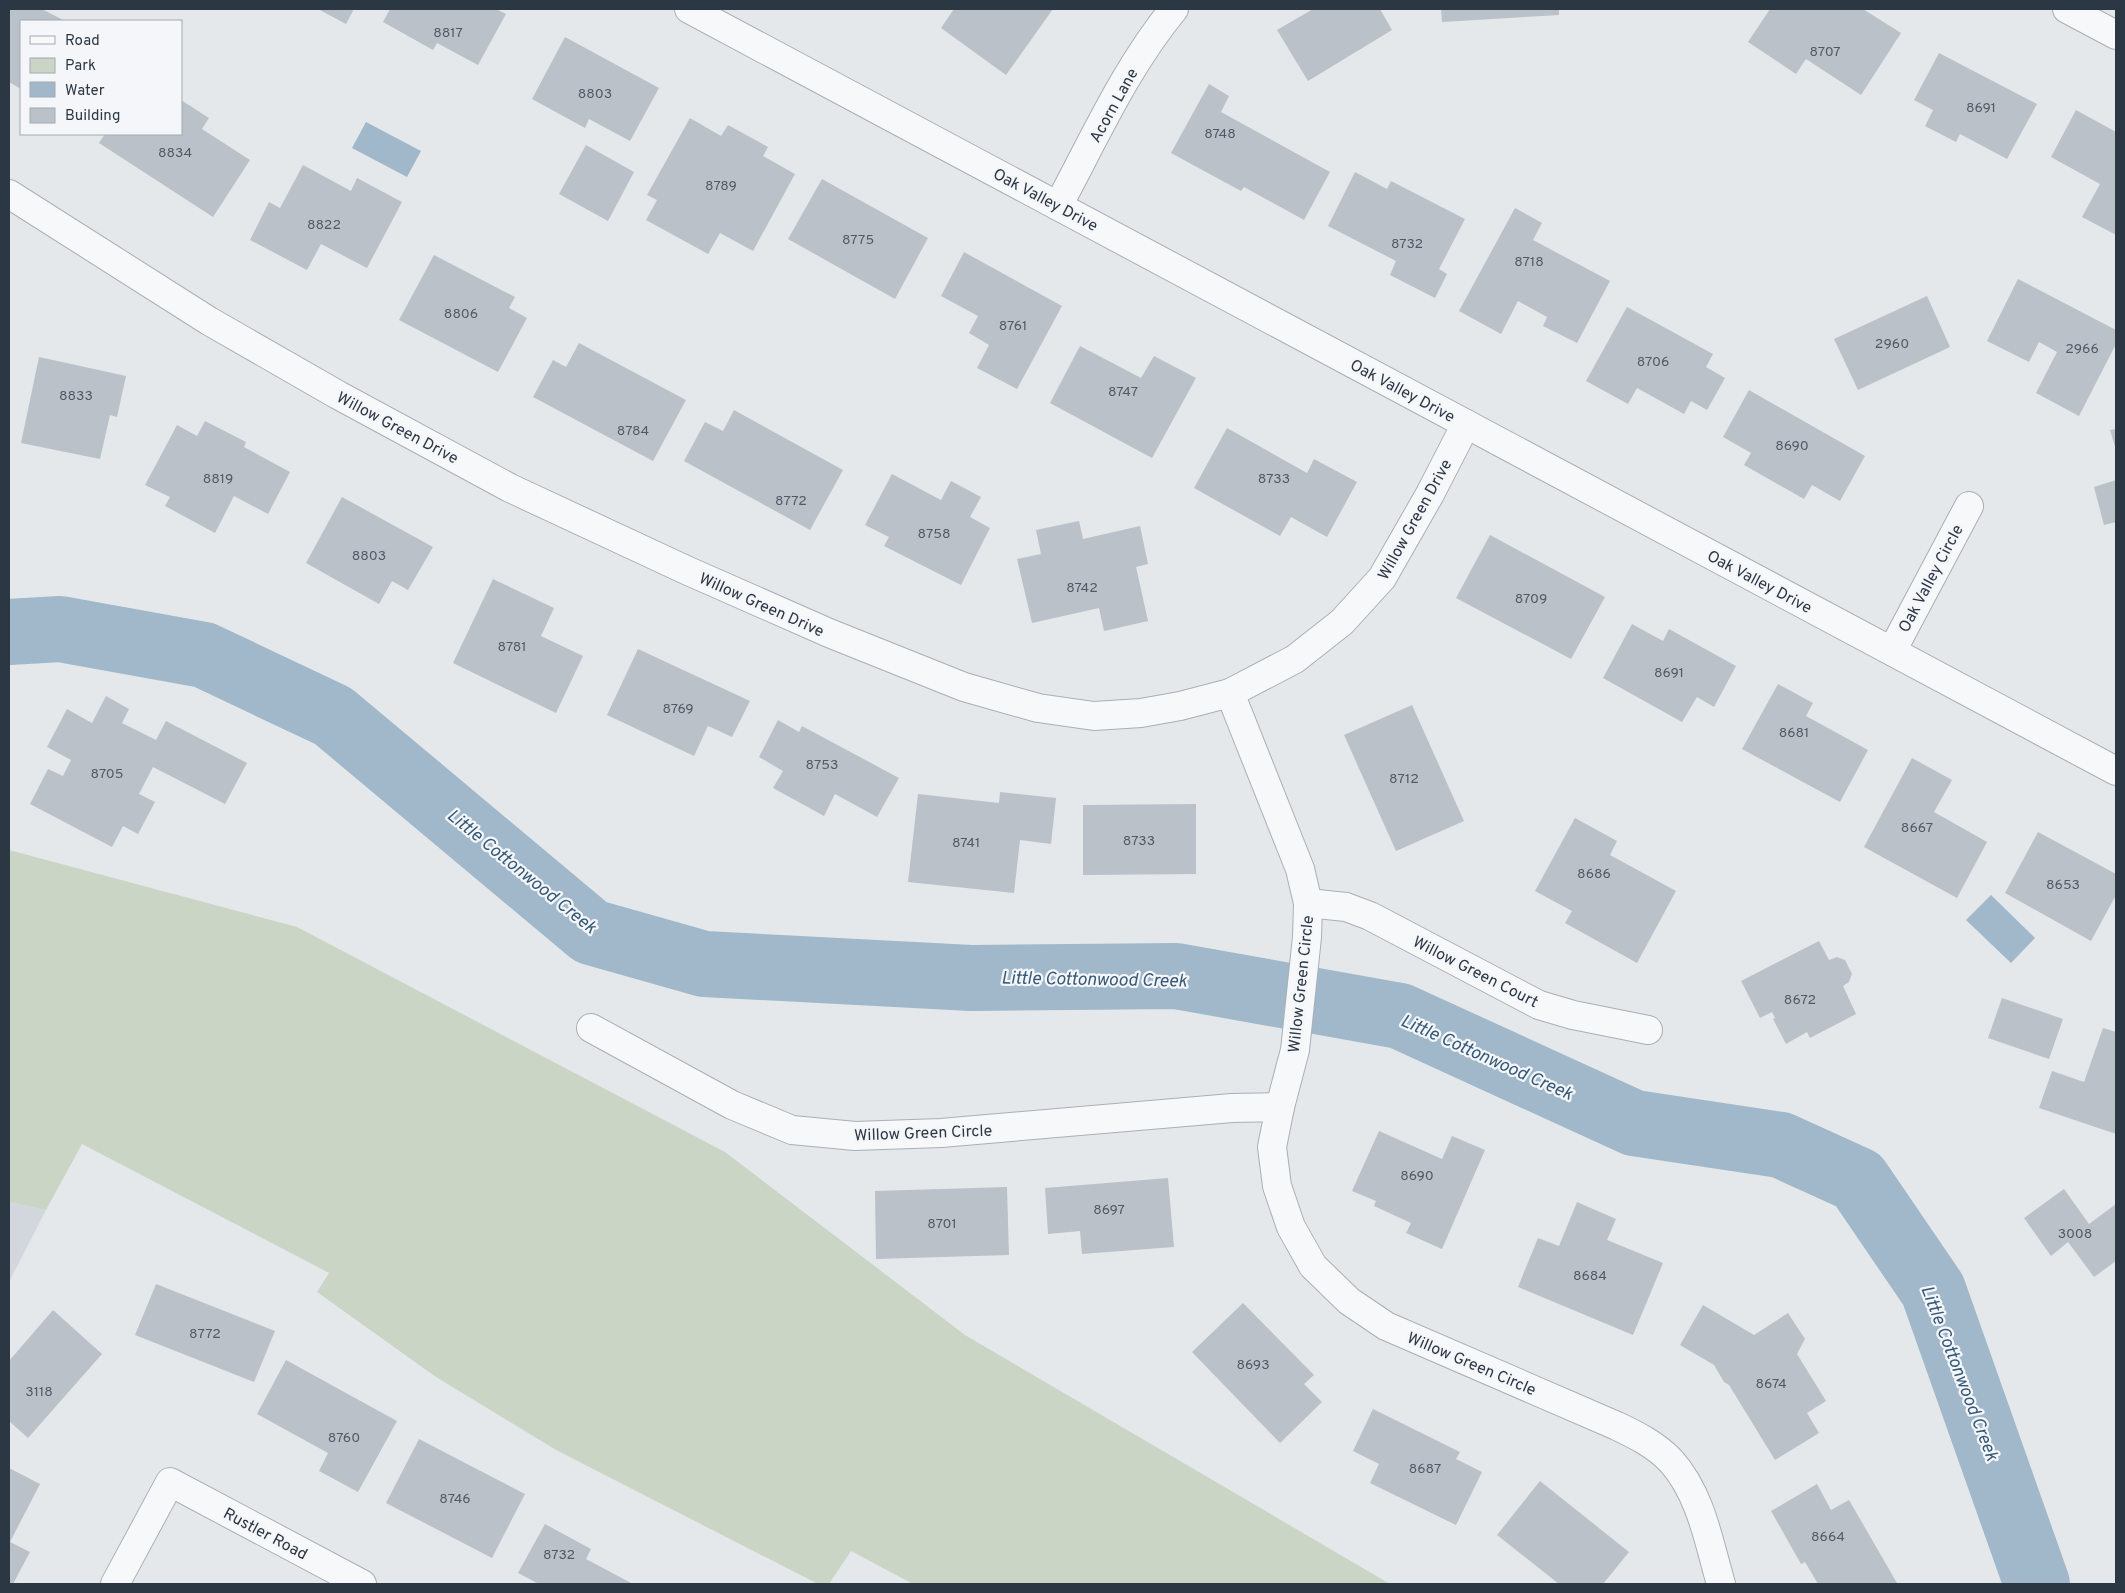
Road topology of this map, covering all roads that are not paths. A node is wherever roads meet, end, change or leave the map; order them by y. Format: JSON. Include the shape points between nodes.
{"nodes":[{"id":1,"x":689,"y":9,"type":"edge"},
{"id":2,"x":1174,"y":9,"type":"edge"},
{"id":3,"x":2067,"y":9,"type":"edge"},
{"id":4,"x":2116,"y":35,"type":"edge"},
{"id":5,"x":9,"y":194,"type":"edge"},
{"id":6,"x":1058,"y":206,"type":"junction"},
{"id":7,"x":1466,"y":424,"type":"junction"},
{"id":8,"x":1969,"y":506,"type":"dead end"},
{"id":9,"x":1892,"y":651,"type":"junction"},
{"id":10,"x":1230,"y":693,"type":"junction"},
{"id":11,"x":2116,"y":771,"type":"edge"},
{"id":12,"x":1308,"y":903,"type":"junction"},
{"id":13,"x":591,"y":1028,"type":"dead end"},
{"id":14,"x":1648,"y":1030,"type":"dead end"},
{"id":15,"x":1280,"y":1107,"type":"junction"},
{"id":16,"x":115,"y":1584,"type":"edge"},
{"id":17,"x":362,"y":1584,"type":"edge"},
{"id":18,"x":1720,"y":1584,"type":"edge"}],
"edges":[{"from":1,"to":6,"type":"street","name":"Oak Valley Drive"},
{"from":2,"to":6,"type":"street","name":"Acorn Lane","via":[[1126,80]]},
{"from":3,"to":4,"type":"street"},
{"from":5,"to":10,"type":"street","name":"Willow Green Drive","via":[[209,321],[510,488],[829,633],[964,687],[1038,708],[1094,716],[1141,713]]},
{"from":6,"to":7,"type":"street","name":"Oak Valley Drive"},
{"from":7,"to":9,"type":"street","name":"Oak Valley Drive"},
{"from":7,"to":10,"type":"street","name":"Willow Green Drive","via":[[1382,578],[1342,622],[1295,659]]},
{"from":8,"to":9,"type":"street","name":"Oak Valley Circle"},
{"from":9,"to":11,"type":"street","name":"Oak Valley Drive"},
{"from":10,"to":12,"type":"street","name":"Willow Green Circle","via":[[1300,869]]},
{"from":12,"to":14,"type":"street","name":"Willow Green Court","via":[[1346,907],[1370,916],[1539,1005]]},
{"from":12,"to":15,"type":"street","name":"Willow Green Circle","via":[[1308,937],[1295,1050]]},
{"from":13,"to":15,"type":"street","name":"Willow Green Circle","via":[[732,1105],[792,1130],[855,1136],[941,1133],[1232,1108]]},
{"from":15,"to":18,"type":"street","name":"Willow Green Circle","via":[[1272,1148],[1277,1186],[1291,1227],[1313,1266],[1350,1301],[1386,1326],[1645,1440],[1671,1461],[1690,1489],[1700,1512]]},
{"from":16,"to":17,"type":"street","name":"Rustler Road","via":[[170,1482]]}]}
